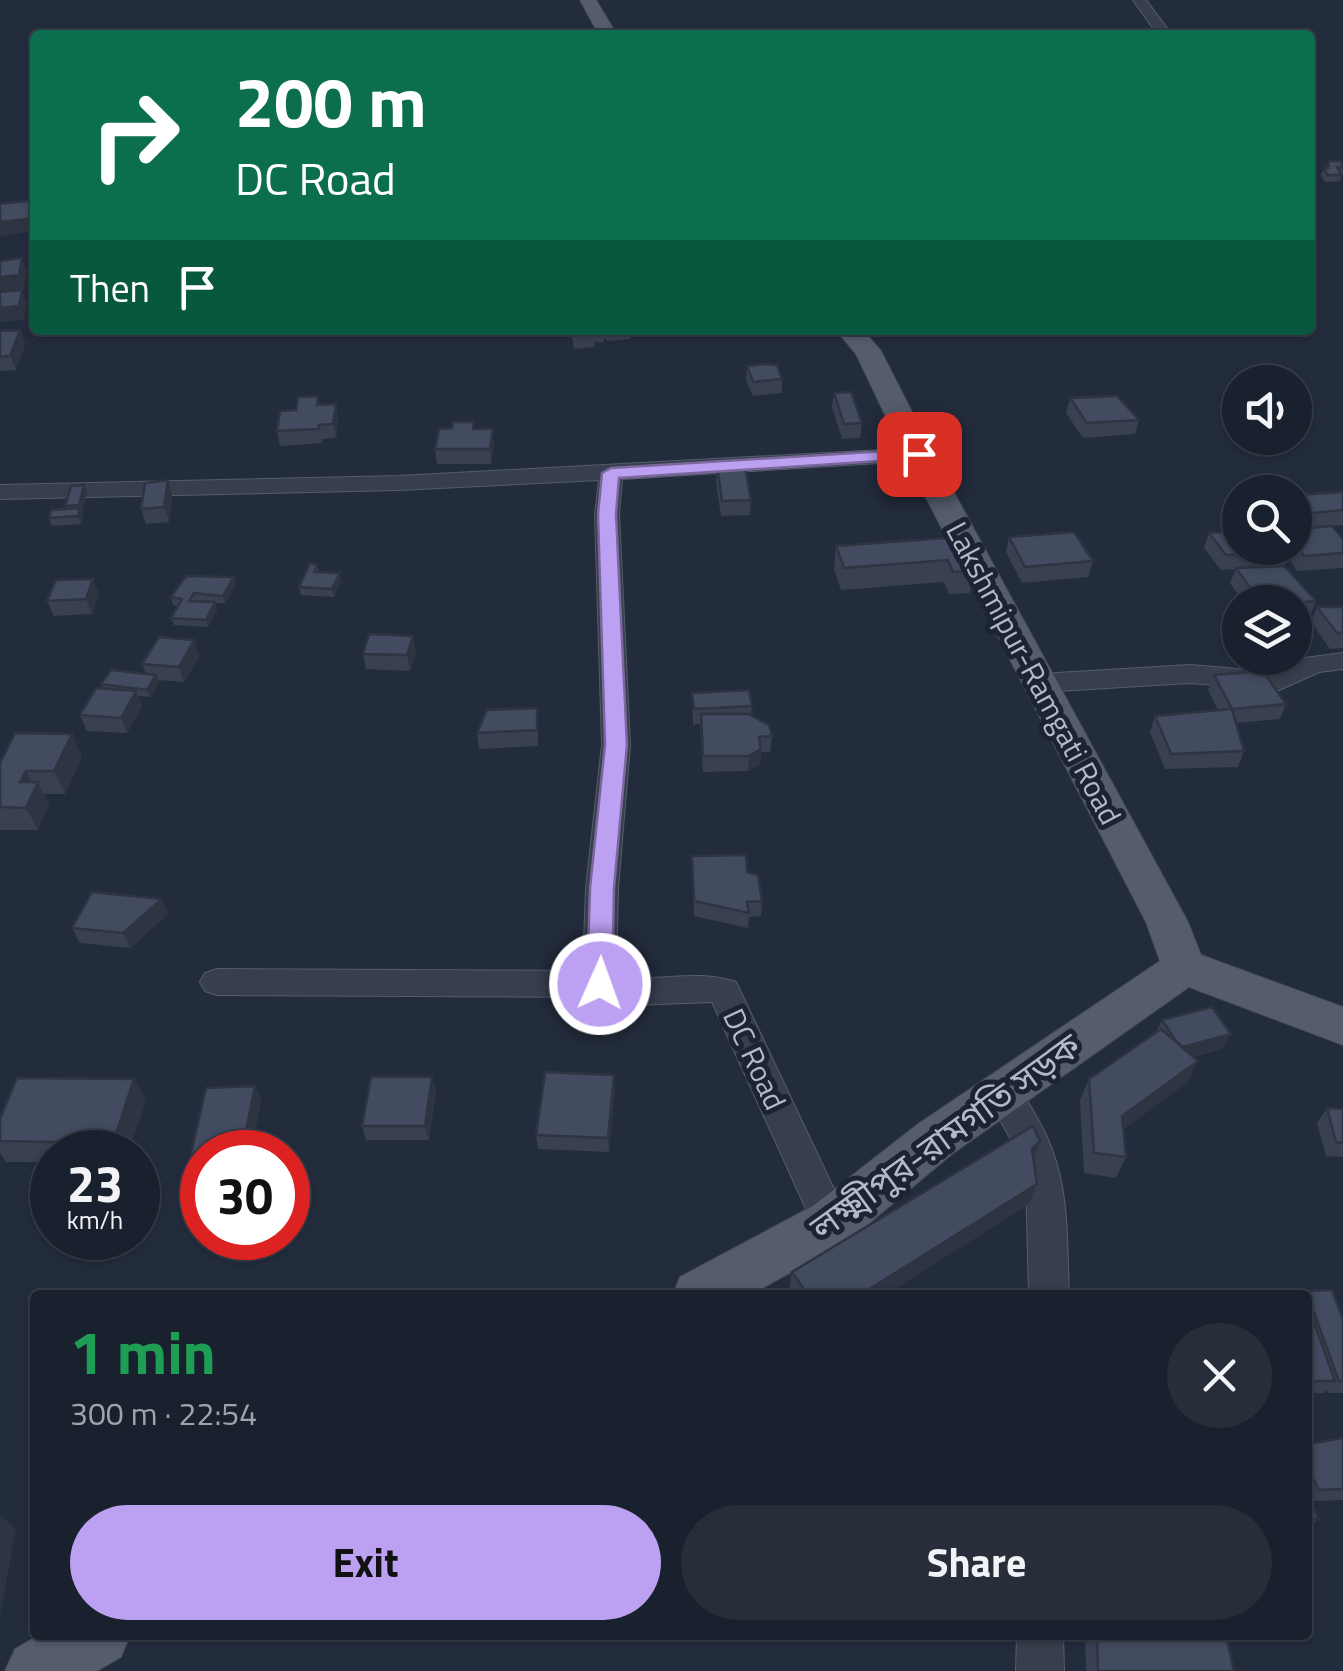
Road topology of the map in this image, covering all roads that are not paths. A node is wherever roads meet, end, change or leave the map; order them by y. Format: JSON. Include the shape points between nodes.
{"nodes":[{"id":1,"x":588,"y":0,"type":"edge"},
{"id":2,"x":1138,"y":0,"type":"edge"},
{"id":3,"x":605,"y":30,"type":"edge"},
{"id":4,"x":1161,"y":30,"type":"edge"},
{"id":5,"x":854,"y":335,"type":"edge"},
{"id":6,"x":919,"y":454,"type":"junction"},
{"id":7,"x":611,"y":473,"type":"junction"},
{"id":8,"x":0,"y":492,"type":"edge"},
{"id":9,"x":1343,"y":661,"type":"edge"},
{"id":10,"x":1040,"y":684,"type":"junction"},
{"id":11,"x":1184,"y":966,"type":"junction"},
{"id":12,"x":217,"y":982,"type":"dead end"},
{"id":13,"x":600,"y":984,"type":"junction"},
{"id":14,"x":1343,"y":1026,"type":"edge"},
{"id":15,"x":1002,"y":1092,"type":"junction"},
{"id":16,"x":831,"y":1222,"type":"junction"},
{"id":17,"x":708,"y":1290,"type":"edge"},
{"id":18,"x":1048,"y":1290,"type":"edge"},
{"id":19,"x":91,"y":1640,"type":"edge"},
{"id":20,"x":1040,"y":1640,"type":"edge"},
{"id":21,"x":38,"y":1671,"type":"edge"},
{"id":22,"x":1040,"y":1671,"type":"edge"}],
"edges":[{"from":1,"to":3,"type":"main road"},
{"from":2,"to":4,"type":"street"},
{"from":5,"to":6,"type":"main road","name":"Lakshmipur-Ramgati Road"},
{"from":6,"to":7,"type":"street"},
{"from":6,"to":10,"type":"main road","name":"Lakshmipur-Ramgati Road"},
{"from":7,"to":8,"type":"street"},
{"from":7,"to":13,"type":"street","via":[[616,745]]},
{"from":9,"to":10,"type":"street","via":[[1314,664],[1279,681],[1190,674]]},
{"from":10,"to":11,"type":"main road","name":"Lakshmipur-Ramgati Road"},
{"from":11,"to":14,"type":"main road"},
{"from":11,"to":15,"type":"main road","name":"লক্ষ্মীপুর-রামগতি সড়ক"},
{"from":12,"to":13,"type":"street"},
{"from":13,"to":16,"type":"street","name":"DC Road","via":[[633,992],[724,992]]},
{"from":15,"to":16,"type":"main road","name":"লক্ষ্মীপুর-রামগতি সড়ক"},
{"from":15,"to":18,"type":"street","via":[[1045,1180]]},
{"from":16,"to":17,"type":"main road","name":"লক্ষ্মীপুর-রামগতি সড়ক"},
{"from":19,"to":21,"type":"main road"},
{"from":20,"to":22,"type":"street"}]}
